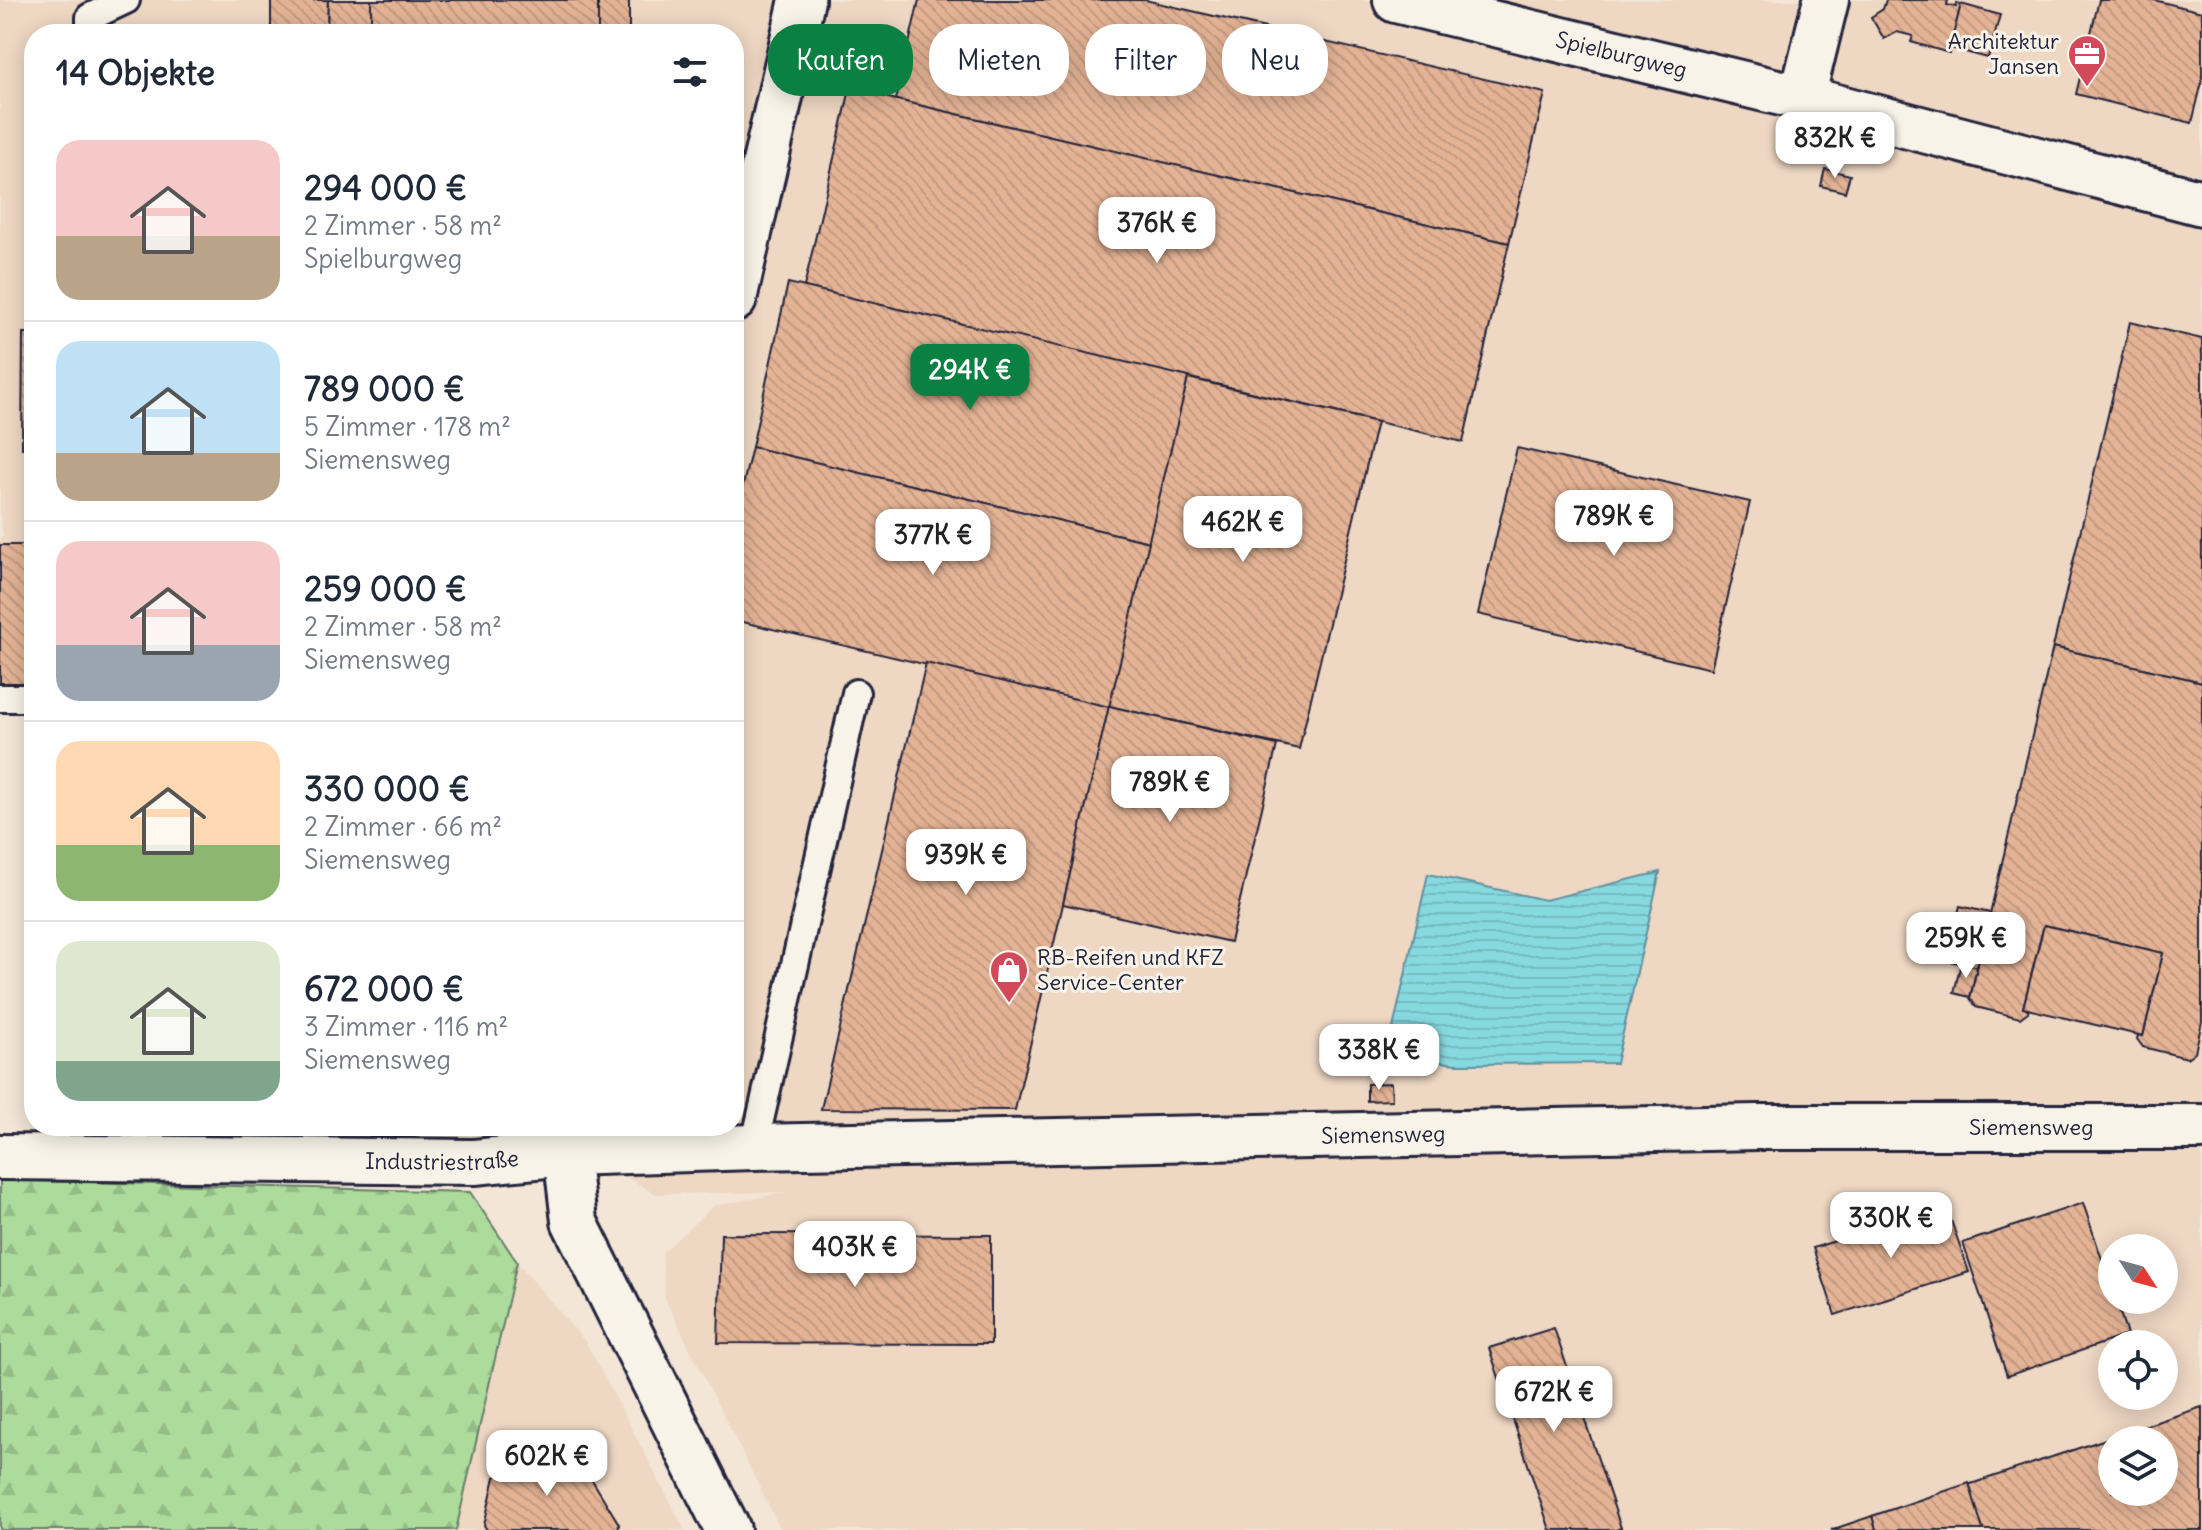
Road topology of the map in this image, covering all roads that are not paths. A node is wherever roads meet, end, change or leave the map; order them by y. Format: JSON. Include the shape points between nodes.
{"nodes":[{"id":1,"x":126,"y":0,"type":"edge"},
{"id":2,"x":802,"y":0,"type":"edge"},
{"id":3,"x":1826,"y":0,"type":"edge"},
{"id":4,"x":1413,"y":2,"type":"edge"},
{"id":5,"x":90,"y":24,"type":"edge"},
{"id":6,"x":1802,"y":98,"type":"junction"},
{"id":7,"x":746,"y":178,"type":"edge"},
{"id":8,"x":744,"y":198,"type":"edge"},
{"id":9,"x":2202,"y":203,"type":"edge"},
{"id":10,"x":856,"y":693,"type":"dead end"},
{"id":11,"x":0,"y":698,"type":"edge"},
{"id":12,"x":24,"y":698,"type":"edge"},
{"id":13,"x":2202,"y":1127,"type":"edge"},
{"id":14,"x":564,"y":1140,"type":"edge"},
{"id":15,"x":754,"y":1147,"type":"junction"},
{"id":16,"x":0,"y":1157,"type":"edge"},
{"id":17,"x":728,"y":1530,"type":"edge"}],
"edges":[{"from":1,"to":5,"type":"lane","via":[[90,17]]},
{"from":2,"to":7,"type":"street"},
{"from":3,"to":6,"type":"street"},
{"from":4,"to":6,"type":"street","name":"Spielburgweg"},
{"from":6,"to":9,"type":"street","name":"Spielburgweg"},
{"from":7,"to":8,"type":"street"},
{"from":10,"to":15,"type":"lane"},
{"from":11,"to":12,"type":"lane"},
{"from":13,"to":15,"type":"street","name":"Siemensweg","via":[[1758,1127]]},
{"from":14,"to":15,"type":"street","name":"Siemensweg"},
{"from":14,"to":16,"type":"street","name":"Industriestraße","via":[[474,1162]]},
{"from":14,"to":17,"type":"street","via":[[574,1221]]}]}
